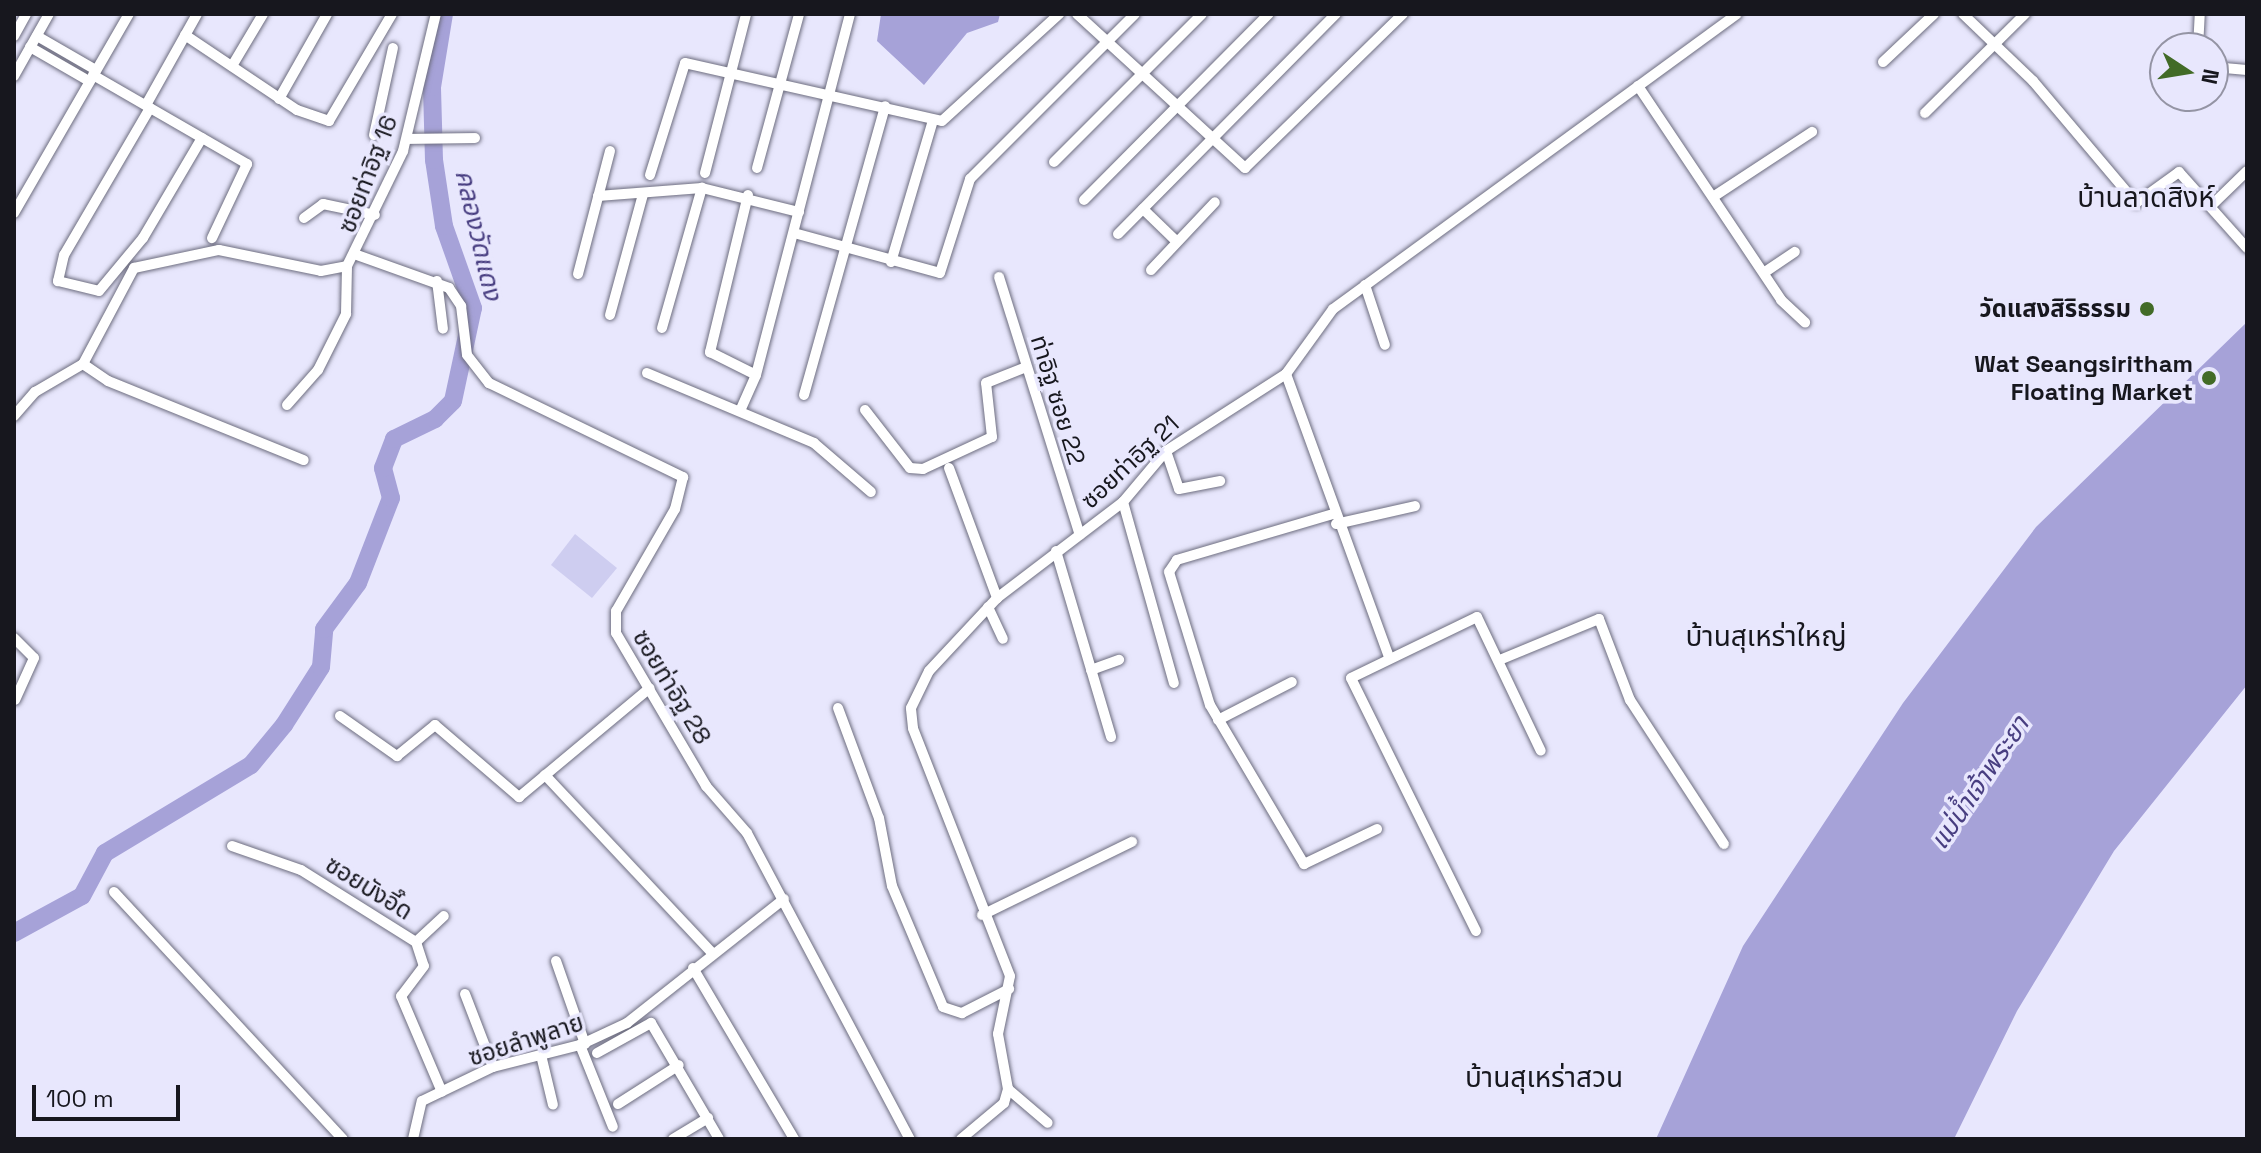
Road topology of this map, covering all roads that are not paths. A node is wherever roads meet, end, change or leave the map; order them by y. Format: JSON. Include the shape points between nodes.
{"nodes":[{"id":1,"x":26,"y":14,"type":"edge"},
{"id":2,"x":49,"y":14,"type":"edge"},
{"id":3,"x":129,"y":14,"type":"edge"},
{"id":4,"x":197,"y":14,"type":"edge"},
{"id":5,"x":263,"y":14,"type":"edge"},
{"id":6,"x":327,"y":14,"type":"edge"},
{"id":7,"x":392,"y":14,"type":"edge"},
{"id":8,"x":436,"y":14,"type":"edge"},
{"id":9,"x":746,"y":14,"type":"edge"},
{"id":10,"x":799,"y":14,"type":"edge"},
{"id":11,"x":850,"y":14,"type":"edge"},
{"id":12,"x":1059,"y":14,"type":"edge"},
{"id":13,"x":1077,"y":14,"type":"edge"},
{"id":14,"x":1135,"y":14,"type":"edge"},
{"id":15,"x":1202,"y":14,"type":"edge"},
{"id":16,"x":1269,"y":14,"type":"edge"},
{"id":17,"x":1336,"y":14,"type":"edge"},
{"id":18,"x":1403,"y":14,"type":"edge"},
{"id":19,"x":1737,"y":14,"type":"edge"},
{"id":20,"x":1934,"y":14,"type":"edge"},
{"id":21,"x":1963,"y":14,"type":"edge"},
{"id":22,"x":2025,"y":14,"type":"edge"},
{"id":23,"x":15,"y":33,"type":"edge"},
{"id":24,"x":185,"y":35,"type":"junction"},
{"id":25,"x":33,"y":41,"type":"junction"},
{"id":26,"x":1106,"y":43,"type":"junction"},
{"id":27,"x":1996,"y":44,"type":"junction"},
{"id":28,"x":393,"y":48,"type":"dead end"},
{"id":29,"x":366,"y":60,"type":"junction"},
{"id":30,"x":1883,"y":62,"type":"dead end"},
{"id":31,"x":232,"y":66,"type":"junction"},
{"id":32,"x":388,"y":66,"type":"junction"},
{"id":33,"x":731,"y":71,"type":"junction"},
{"id":34,"x":14,"y":76,"type":"edge"},
{"id":35,"x":93,"y":76,"type":"junction"},
{"id":36,"x":1140,"y":76,"type":"junction"},
{"id":37,"x":780,"y":85,"type":"junction"},
{"id":38,"x":1638,"y":86,"type":"junction"},
{"id":39,"x":829,"y":96,"type":"junction"},
{"id":40,"x":279,"y":99,"type":"junction"},
{"id":41,"x":148,"y":106,"type":"junction"},
{"id":42,"x":885,"y":106,"type":"junction"},
{"id":43,"x":1175,"y":109,"type":"junction"},
{"id":44,"x":1925,"y":113,"type":"dead end"},
{"id":45,"x":933,"y":120,"type":"junction"},
{"id":46,"x":1812,"y":132,"type":"dead end"},
{"id":47,"x":374,"y":135,"type":"dead end"},
{"id":48,"x":202,"y":138,"type":"junction"},
{"id":49,"x":475,"y":138,"type":"dead end"},
{"id":50,"x":407,"y":139,"type":"junction"},
{"id":51,"x":1209,"y":142,"type":"junction"},
{"id":52,"x":610,"y":151,"type":"dead end"},
{"id":53,"x":1054,"y":162,"type":"dead end"},
{"id":54,"x":757,"y":168,"type":"dead end"},
{"id":55,"x":2247,"y":171,"type":"edge"},
{"id":56,"x":705,"y":173,"type":"dead end"},
{"id":57,"x":650,"y":175,"type":"dead end"},
{"id":58,"x":702,"y":188,"type":"junction"},
{"id":59,"x":643,"y":194,"type":"junction"},
{"id":60,"x":748,"y":195,"type":"junction"},
{"id":61,"x":1716,"y":195,"type":"junction"},
{"id":62,"x":598,"y":196,"type":"junction"},
{"id":63,"x":1084,"y":200,"type":"dead end"},
{"id":64,"x":1215,"y":202,"type":"dead end"},
{"id":65,"x":2211,"y":206,"type":"junction"},
{"id":66,"x":1143,"y":209,"type":"junction"},
{"id":67,"x":799,"y":212,"type":"junction"},
{"id":68,"x":14,"y":213,"type":"edge"},
{"id":69,"x":375,"y":215,"type":"junction"},
{"id":70,"x":304,"y":218,"type":"dead end"},
{"id":71,"x":794,"y":233,"type":"junction"},
{"id":72,"x":1118,"y":234,"type":"dead end"},
{"id":73,"x":212,"y":238,"type":"dead end"},
{"id":74,"x":1177,"y":242,"type":"junction"},
{"id":75,"x":847,"y":248,"type":"junction"},
{"id":76,"x":2247,"y":248,"type":"edge"},
{"id":77,"x":1795,"y":252,"type":"dead end"},
{"id":78,"x":357,"y":255,"type":"junction"},
{"id":79,"x":891,"y":262,"type":"junction"},
{"id":80,"x":347,"y":266,"type":"junction"},
{"id":81,"x":1151,"y":270,"type":"dead end"},
{"id":82,"x":1765,"y":272,"type":"junction"},
{"id":83,"x":578,"y":274,"type":"dead end"},
{"id":84,"x":999,"y":277,"type":"dead end"},
{"id":85,"x":437,"y":281,"type":"junction"},
{"id":86,"x":1365,"y":285,"type":"junction"},
{"id":87,"x":610,"y":315,"type":"dead end"},
{"id":88,"x":1805,"y":322,"type":"dead end"},
{"id":89,"x":662,"y":328,"type":"dead end"},
{"id":90,"x":443,"y":329,"type":"dead end"},
{"id":91,"x":1385,"y":345,"type":"dead end"},
{"id":92,"x":83,"y":364,"type":"junction"},
{"id":93,"x":1026,"y":367,"type":"junction"},
{"id":94,"x":647,"y":373,"type":"dead end"},
{"id":95,"x":1286,"y":374,"type":"junction"},
{"id":96,"x":756,"y":375,"type":"junction"},
{"id":97,"x":804,"y":395,"type":"dead end"},
{"id":98,"x":287,"y":405,"type":"dead end"},
{"id":99,"x":865,"y":410,"type":"dead end"},
{"id":100,"x":740,"y":411,"type":"junction"},
{"id":101,"x":14,"y":416,"type":"edge"},
{"id":102,"x":1166,"y":451,"type":"junction"},
{"id":103,"x":304,"y":460,"type":"dead end"},
{"id":104,"x":949,"y":468,"type":"dead end"},
{"id":105,"x":1220,"y":481,"type":"dead end"},
{"id":106,"x":871,"y":492,"type":"dead end"},
{"id":107,"x":1123,"y":502,"type":"junction"},
{"id":108,"x":1415,"y":506,"type":"dead end"},
{"id":109,"x":1334,"y":519,"type":"junction"},
{"id":110,"x":1080,"y":535,"type":"junction"},
{"id":111,"x":1056,"y":551,"type":"junction"},
{"id":112,"x":997,"y":598,"type":"junction"},
{"id":113,"x":988,"y":607,"type":"junction"},
{"id":114,"x":14,"y":638,"type":"edge"},
{"id":115,"x":1003,"y":639,"type":"dead end"},
{"id":116,"x":1389,"y":657,"type":"junction"},
{"id":117,"x":1502,"y":659,"type":"junction"},
{"id":118,"x":1119,"y":660,"type":"dead end"},
{"id":119,"x":1091,"y":670,"type":"junction"},
{"id":120,"x":1292,"y":682,"type":"dead end"},
{"id":121,"x":1174,"y":683,"type":"dead end"},
{"id":122,"x":650,"y":688,"type":"junction"},
{"id":123,"x":15,"y":700,"type":"edge"},
{"id":124,"x":838,"y":708,"type":"dead end"},
{"id":125,"x":340,"y":716,"type":"dead end"},
{"id":126,"x":1218,"y":720,"type":"junction"},
{"id":127,"x":1111,"y":737,"type":"dead end"},
{"id":128,"x":1541,"y":751,"type":"dead end"},
{"id":129,"x":545,"y":775,"type":"junction"},
{"id":130,"x":1377,"y":829,"type":"dead end"},
{"id":131,"x":1132,"y":842,"type":"dead end"},
{"id":132,"x":1724,"y":844,"type":"dead end"},
{"id":133,"x":232,"y":846,"type":"dead end"},
{"id":134,"x":114,"y":892,"type":"dead end"},
{"id":135,"x":784,"y":899,"type":"junction"},
{"id":136,"x":982,"y":915,"type":"junction"},
{"id":137,"x":444,"y":916,"type":"dead end"},
{"id":138,"x":1476,"y":931,"type":"dead end"},
{"id":139,"x":416,"y":942,"type":"junction"},
{"id":140,"x":711,"y":952,"type":"junction"},
{"id":141,"x":556,"y":961,"type":"dead end"},
{"id":142,"x":693,"y":968,"type":"junction"},
{"id":143,"x":1009,"y":989,"type":"junction"},
{"id":144,"x":465,"y":994,"type":"dead end"},
{"id":145,"x":583,"y":1044,"type":"junction"},
{"id":146,"x":597,"y":1053,"type":"dead end"},
{"id":147,"x":541,"y":1055,"type":"junction"},
{"id":148,"x":679,"y":1065,"type":"junction"},
{"id":149,"x":493,"y":1067,"type":"junction"},
{"id":150,"x":1008,"y":1089,"type":"junction"},
{"id":151,"x":442,"y":1092,"type":"junction"},
{"id":152,"x":618,"y":1104,"type":"dead end"},
{"id":153,"x":553,"y":1105,"type":"dead end"},
{"id":154,"x":708,"y":1118,"type":"junction"},
{"id":155,"x":1048,"y":1123,"type":"dead end"},
{"id":156,"x":613,"y":1127,"type":"dead end"},
{"id":157,"x":343,"y":1139,"type":"edge"},
{"id":158,"x":413,"y":1139,"type":"edge"},
{"id":159,"x":673,"y":1139,"type":"edge"},
{"id":160,"x":719,"y":1139,"type":"edge"},
{"id":161,"x":794,"y":1139,"type":"edge"},
{"id":162,"x":910,"y":1139,"type":"edge"},
{"id":163,"x":961,"y":1139,"type":"edge"}],
"edges":[{"from":1,"to":23,"type":"street"},
{"from":2,"to":25,"type":"street"},
{"from":3,"to":35,"type":"street"},
{"from":4,"to":24,"type":"street"},
{"from":5,"to":31,"type":"street"},
{"from":6,"to":40,"type":"street"},
{"from":7,"to":29,"type":"street"},
{"from":8,"to":50,"type":"street","name":"ซอยท่าอิฐ 16"},
{"from":9,"to":33,"type":"street"},
{"from":10,"to":37,"type":"street"},
{"from":11,"to":39,"type":"street"},
{"from":12,"to":45,"type":"street","via":[[954,118]]},
{"from":13,"to":26,"type":"street"},
{"from":14,"to":26,"type":"street"},
{"from":15,"to":36,"type":"street"},
{"from":16,"to":43,"type":"street"},
{"from":17,"to":51,"type":"street"},
{"from":18,"to":51,"type":"street","via":[[1252,164],[1237,167]]},
{"from":19,"to":38,"type":"street","name":"ซอยท่าอิฐ 21"},
{"from":20,"to":30,"type":"street"},
{"from":21,"to":27,"type":"street"},
{"from":22,"to":27,"type":"street"},
{"from":23,"to":25,"type":"street"},
{"from":24,"to":31,"type":"street"},
{"from":24,"to":41,"type":"street"},
{"from":25,"to":34,"type":"street"},
{"from":25,"to":35,"type":"street"},
{"from":26,"to":36,"type":"street"},
{"from":26,"to":79,"type":"street","via":[[970,179],[940,273]]},
{"from":27,"to":44,"type":"street"},
{"from":27,"to":65,"type":"street","via":[[2136,203],[2179,172]]},
{"from":28,"to":32,"type":"street"},
{"from":29,"to":32,"type":"street"},
{"from":29,"to":40,"type":"street","via":[[333,118],[315,119]]},
{"from":31,"to":40,"type":"street"},
{"from":32,"to":47,"type":"street"},
{"from":33,"to":37,"type":"street"},
{"from":33,"to":56,"type":"street"},
{"from":33,"to":57,"type":"street","via":[[692,63],[680,67]]},
{"from":35,"to":41,"type":"street"},
{"from":35,"to":68,"type":"street"},
{"from":36,"to":43,"type":"street"},
{"from":36,"to":53,"type":"street"},
{"from":37,"to":39,"type":"street"},
{"from":37,"to":54,"type":"street"},
{"from":38,"to":61,"type":"street"},
{"from":38,"to":86,"type":"street","name":"ซอยท่าอิฐ 21"},
{"from":39,"to":42,"type":"street"},
{"from":39,"to":67,"type":"street"},
{"from":41,"to":48,"type":"street"},
{"from":41,"to":48,"type":"street","via":[[56,278],[80,291],[99,291],[143,238]]},
{"from":42,"to":45,"type":"street"},
{"from":42,"to":75,"type":"street"},
{"from":43,"to":51,"type":"street"},
{"from":43,"to":63,"type":"street"},
{"from":45,"to":79,"type":"street"},
{"from":46,"to":61,"type":"street"},
{"from":48,"to":73,"type":"street","via":[[247,164]]},
{"from":49,"to":50,"type":"street","via":[[448,143]]},
{"from":50,"to":69,"type":"street","name":"ซอยท่าอิฐ 16"},
{"from":51,"to":66,"type":"street"},
{"from":52,"to":62,"type":"street"},
{"from":55,"to":65,"type":"street"},
{"from":58,"to":59,"type":"street"},
{"from":58,"to":60,"type":"street"},
{"from":58,"to":89,"type":"street"},
{"from":59,"to":62,"type":"street"},
{"from":59,"to":87,"type":"street"},
{"from":60,"to":67,"type":"street"},
{"from":60,"to":96,"type":"street","via":[[710,352]]},
{"from":61,"to":82,"type":"street"},
{"from":62,"to":83,"type":"street"},
{"from":64,"to":74,"type":"street"},
{"from":65,"to":76,"type":"street"},
{"from":66,"to":72,"type":"street"},
{"from":66,"to":74,"type":"street"},
{"from":67,"to":71,"type":"street"},
{"from":69,"to":70,"type":"street","via":[[323,204]]},
{"from":69,"to":78,"type":"street","name":"ซอยท่าอิฐ 16"},
{"from":71,"to":75,"type":"street"},
{"from":71,"to":96,"type":"street"},
{"from":74,"to":81,"type":"street"},
{"from":75,"to":79,"type":"street"},
{"from":75,"to":97,"type":"street"},
{"from":77,"to":82,"type":"street"},
{"from":78,"to":80,"type":"street","name":"ซอยท่าอิฐ 16"},
{"from":78,"to":85,"type":"street"},
{"from":80,"to":92,"type":"street","name":"ซอยท่าอิฐ 16","via":[[321,271],[219,250],[134,268]]},
{"from":80,"to":98,"type":"street","via":[[346,314],[318,370]]},
{"from":82,"to":88,"type":"street"},
{"from":84,"to":93,"type":"street","name":"ท่าอิฐ ซอย 22"},
{"from":85,"to":90,"type":"street"},
{"from":85,"to":122,"type":"street","name":"ซอยท่าอิฐ 28","via":[[459,300],[463,346],[473,365],[499,388],[683,477],[675,509],[614,618]]},
{"from":86,"to":91,"type":"street"},
{"from":86,"to":95,"type":"street","name":"ซอยท่าอิฐ 21","via":[[1333,309]]},
{"from":92,"to":101,"type":"street","via":[[35,392]]},
{"from":92,"to":103,"type":"street","via":[[108,381]]},
{"from":93,"to":99,"type":"street","via":[[986,383],[992,437],[923,469],[910,468]]},
{"from":93,"to":110,"type":"street","name":"ท่าอิฐ ซอย 22"},
{"from":94,"to":100,"type":"street"},
{"from":95,"to":102,"type":"street","name":"ซอยท่าอิฐ 21"},
{"from":95,"to":109,"type":"street"},
{"from":96,"to":100,"type":"street"},
{"from":100,"to":106,"type":"street","via":[[822,448]]},
{"from":102,"to":105,"type":"street","via":[[1179,489]]},
{"from":102,"to":107,"type":"street","name":"ซอยท่าอิฐ 21"},
{"from":104,"to":112,"type":"street"},
{"from":107,"to":110,"type":"street","name":"ซอยท่าอิฐ 21"},
{"from":107,"to":121,"type":"street"},
{"from":108,"to":109,"type":"street"},
{"from":109,"to":116,"type":"street"},
{"from":109,"to":126,"type":"street","via":[[1172,563],[1194,667]]},
{"from":110,"to":111,"type":"street","name":"ซอยท่าอิฐ 21"},
{"from":111,"to":112,"type":"street","name":"ซอยท่าอิฐ 21"},
{"from":111,"to":119,"type":"street"},
{"from":112,"to":113,"type":"street","name":"ซอยท่าอิฐ 21"},
{"from":113,"to":115,"type":"street"},
{"from":113,"to":136,"type":"street","name":"ซอยท่าอิฐ 21","via":[[929,671],[911,708]]},
{"from":114,"to":123,"type":"street","via":[[34,658]]},
{"from":116,"to":117,"type":"street","via":[[1467,616],[1477,617]]},
{"from":116,"to":138,"type":"street","via":[[1349,685]]},
{"from":117,"to":128,"type":"street"},
{"from":117,"to":132,"type":"street","via":[[1599,619],[1630,700]]},
{"from":118,"to":119,"type":"street"},
{"from":119,"to":127,"type":"street"},
{"from":120,"to":126,"type":"street"},
{"from":122,"to":129,"type":"street"},
{"from":122,"to":135,"type":"street","name":"ซอยท่าอิฐ 28"},
{"from":124,"to":143,"type":"street","via":[[879,818],[892,886],[943,1007],[962,1013]]},
{"from":125,"to":129,"type":"street","via":[[397,756],[435,725],[519,797]]},
{"from":126,"to":130,"type":"street","via":[[1304,864]]},
{"from":129,"to":140,"type":"street"},
{"from":131,"to":136,"type":"street"},
{"from":133,"to":139,"type":"street","name":"ซอยบังอี๊ด","via":[[301,870]]},
{"from":134,"to":157,"type":"street"},
{"from":135,"to":140,"type":"street","name":"ซอยลำพูลาย"},
{"from":135,"to":162,"type":"street","name":"ซอยท่าอิฐ 28"},
{"from":136,"to":143,"type":"street","name":"ซอยท่าอิฐ 21"},
{"from":137,"to":139,"type":"street"},
{"from":139,"to":151,"type":"street","name":"ซอยบังอี๊ด","via":[[424,966],[401,996]]},
{"from":140,"to":142,"type":"street","name":"ซอยลำพูลาย"},
{"from":141,"to":145,"type":"street"},
{"from":142,"to":145,"type":"street","name":"ซอยลำพูลาย","via":[[627,1023]]},
{"from":142,"to":161,"type":"street"},
{"from":143,"to":150,"type":"street","via":[[998,1034]]},
{"from":144,"to":149,"type":"street"},
{"from":145,"to":147,"type":"street","name":"ซอยลำพูลาย"},
{"from":145,"to":156,"type":"street"},
{"from":146,"to":148,"type":"street","via":[[651,1023]]},
{"from":147,"to":149,"type":"street","name":"ซอยลำพูลาย"},
{"from":147,"to":153,"type":"street"},
{"from":148,"to":152,"type":"street"},
{"from":148,"to":154,"type":"street"},
{"from":149,"to":151,"type":"street","name":"ซอยลำพูลาย"},
{"from":150,"to":155,"type":"street"},
{"from":150,"to":163,"type":"street","via":[[1004,1103]]},
{"from":151,"to":158,"type":"street","name":"ซอยลำพูลาย","via":[[422,1101]]},
{"from":154,"to":159,"type":"street"},
{"from":154,"to":160,"type":"street"}]}
